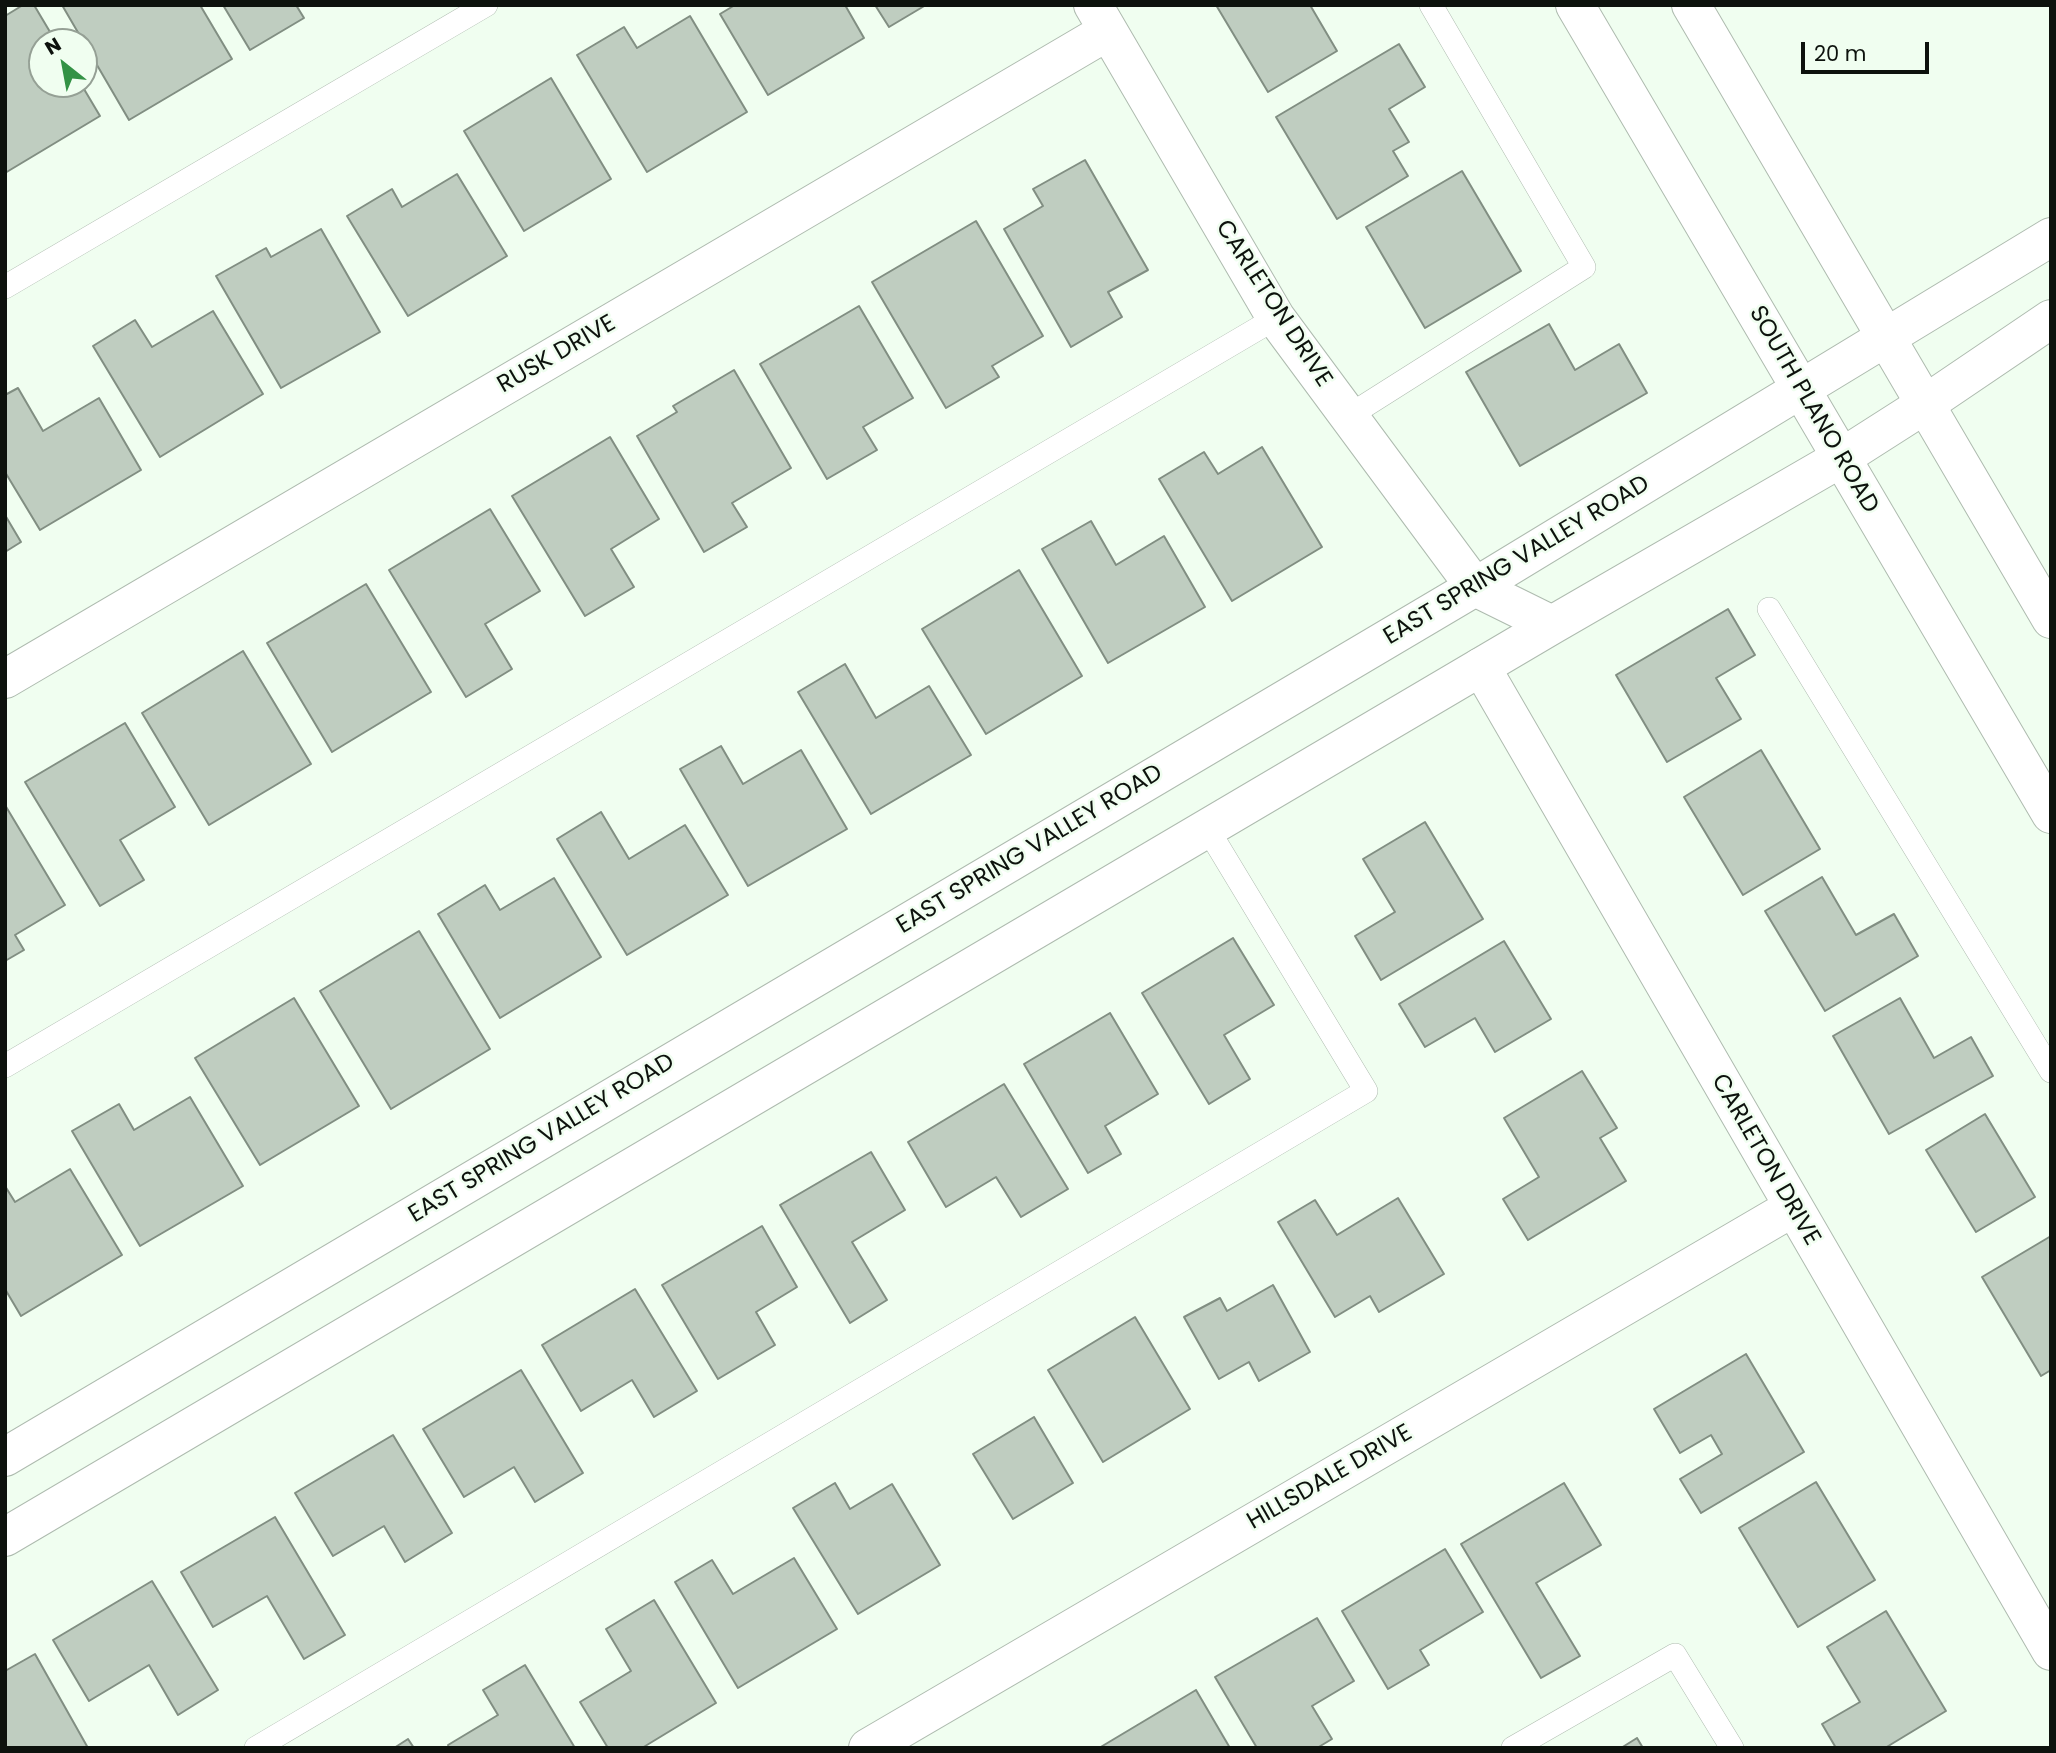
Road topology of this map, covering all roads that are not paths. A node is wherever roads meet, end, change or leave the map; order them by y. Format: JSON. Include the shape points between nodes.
{"nodes":[{"id":1,"x":486,"y":5,"type":"edge"},
{"id":2,"x":1431,"y":5,"type":"edge"},
{"id":3,"x":1575,"y":5,"type":"edge"},
{"id":4,"x":1691,"y":5,"type":"edge"},
{"id":5,"x":1101,"y":18,"type":"edge"},
{"id":6,"x":2051,"y":237,"type":"edge"},
{"id":7,"x":5,"y":288,"type":"edge"},
{"id":8,"x":1276,"y":318,"type":"junction"},
{"id":9,"x":2051,"y":319,"type":"edge"},
{"id":10,"x":1886,"y":339,"type":"junction"},
{"id":11,"x":1801,"y":390,"type":"junction"},
{"id":12,"x":1924,"y":405,"type":"junction"},
{"id":13,"x":1347,"y":417,"type":"junction"},
{"id":14,"x":1841,"y":458,"type":"junction"},
{"id":15,"x":1475,"y":587,"type":"junction"},
{"id":16,"x":1769,"y":609,"type":"dead end"},
{"id":17,"x":2051,"y":619,"type":"edge"},
{"id":18,"x":1552,"y":625,"type":"junction"},
{"id":19,"x":1481,"y":667,"type":"junction"},
{"id":20,"x":5,"y":679,"type":"edge"},
{"id":21,"x":2051,"y":814,"type":"edge"},
{"id":22,"x":1207,"y":828,"type":"junction"},
{"id":23,"x":5,"y":1066,"type":"edge"},
{"id":24,"x":2051,"y":1071,"type":"edge"},
{"id":25,"x":1792,"y":1208,"type":"junction"},
{"id":26,"x":5,"y":1457,"type":"edge"},
{"id":27,"x":5,"y":1537,"type":"edge"},
{"id":28,"x":2051,"y":1651,"type":"edge"},
{"id":29,"x":256,"y":1748,"type":"edge"},
{"id":30,"x":869,"y":1748,"type":"edge"},
{"id":31,"x":1513,"y":1748,"type":"edge"},
{"id":32,"x":1732,"y":1748,"type":"edge"}],
"edges":[{"from":1,"to":7,"type":"lane"},
{"from":2,"to":13,"type":"lane","via":[[1584,267]]},
{"from":3,"to":11,"type":"street","name":"SOUTH PLANO ROAD"},
{"from":4,"to":10,"type":"street"},
{"from":5,"to":8,"type":"street","name":"CARLETON DRIVE"},
{"from":5,"to":20,"type":"street","name":"RUSK DRIVE"},
{"from":6,"to":10,"type":"street","name":"EAST SPRING VALLEY ROAD"},
{"from":8,"to":13,"type":"street","name":"CARLETON DRIVE"},
{"from":8,"to":23,"type":"lane"},
{"from":9,"to":12,"type":"street"},
{"from":10,"to":11,"type":"street","name":"EAST SPRING VALLEY ROAD"},
{"from":10,"to":12,"type":"street"},
{"from":11,"to":14,"type":"street","name":"SOUTH PLANO ROAD"},
{"from":11,"to":15,"type":"street","name":"EAST SPRING VALLEY ROAD"},
{"from":12,"to":14,"type":"street"},
{"from":12,"to":17,"type":"street"},
{"from":13,"to":15,"type":"street","name":"CARLETON DRIVE"},
{"from":14,"to":18,"type":"street"},
{"from":14,"to":21,"type":"street","name":"SOUTH PLANO ROAD"},
{"from":15,"to":18,"type":"street"},
{"from":15,"to":26,"type":"street","name":"EAST SPRING VALLEY ROAD"},
{"from":16,"to":24,"type":"lane"},
{"from":18,"to":19,"type":"street"},
{"from":19,"to":22,"type":"street"},
{"from":19,"to":25,"type":"street","name":"CARLETON DRIVE"},
{"from":22,"to":27,"type":"street"},
{"from":22,"to":29,"type":"lane","via":[[1366,1091]]},
{"from":25,"to":28,"type":"street","name":"CARLETON DRIVE"},
{"from":25,"to":30,"type":"street","name":"HILLSDALE DRIVE"},
{"from":31,"to":32,"type":"lane","via":[[1675,1655]]}]}
